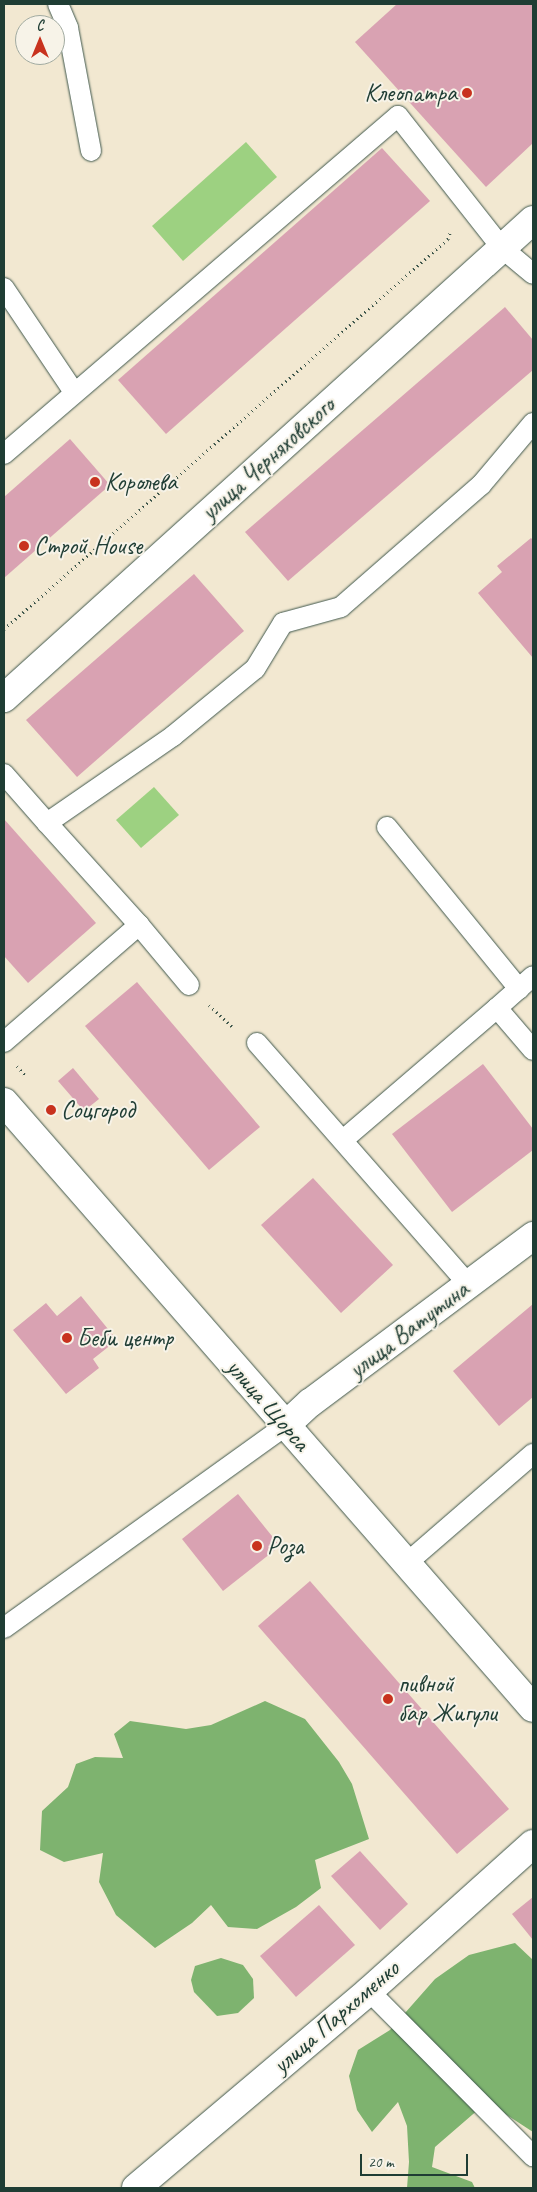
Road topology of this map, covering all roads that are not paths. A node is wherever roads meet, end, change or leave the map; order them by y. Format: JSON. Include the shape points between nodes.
{"nodes":[{"id":1,"x":58,"y":4,"type":"edge"},
{"id":2,"x":91,"y":152,"type":"dead end"},
{"id":3,"x":533,"y":220,"type":"edge"},
{"id":4,"x":502,"y":248,"type":"junction"},
{"id":5,"x":533,"y":274,"type":"edge"},
{"id":6,"x":4,"y":288,"type":"edge"},
{"id":7,"x":74,"y":392,"type":"junction"},
{"id":8,"x":533,"y":423,"type":"edge"},
{"id":9,"x":4,"y":454,"type":"edge"},
{"id":10,"x":4,"y":698,"type":"edge"},
{"id":11,"x":4,"y":774,"type":"edge"},
{"id":12,"x":46,"y":823,"type":"junction"},
{"id":13,"x":387,"y":827,"type":"dead end"},
{"id":14,"x":139,"y":925,"type":"junction"},
{"id":15,"x":526,"y":982,"type":"edge"},
{"id":16,"x":189,"y":985,"type":"road end"},
{"id":17,"x":497,"y":1008,"type":"junction"},
{"id":18,"x":4,"y":1042,"type":"edge"},
{"id":19,"x":258,"y":1043,"type":"road end"},
{"id":20,"x":533,"y":1050,"type":"edge"},
{"id":21,"x":4,"y":1102,"type":"edge"},
{"id":22,"x":343,"y":1140,"type":"junction"},
{"id":23,"x":533,"y":1236,"type":"edge"},
{"id":24,"x":469,"y":1285,"type":"junction"},
{"id":25,"x":286,"y":1425,"type":"junction"},
{"id":26,"x":533,"y":1454,"type":"edge"},
{"id":27,"x":407,"y":1563,"type":"junction"},
{"id":28,"x":4,"y":1628,"type":"edge"},
{"id":29,"x":533,"y":1708,"type":"edge"},
{"id":30,"x":533,"y":1844,"type":"edge"},
{"id":31,"x":368,"y":1991,"type":"junction"},
{"id":32,"x":533,"y":2156,"type":"edge"},
{"id":33,"x":136,"y":2188,"type":"edge"}],
"edges":[{"from":1,"to":2,"type":"lane","via":[[68,28]]},
{"from":3,"to":4,"type":"street","name":"улица Черняховского"},
{"from":4,"to":5,"type":"lane"},
{"from":4,"to":7,"type":"lane","via":[[398,116]]},
{"from":4,"to":10,"type":"street","name":"улица Черняховского"},
{"from":6,"to":7,"type":"lane"},
{"from":7,"to":9,"type":"lane"},
{"from":8,"to":12,"type":"lane","via":[[481,485],[341,607],[283,623],[255,669],[173,736]]},
{"from":11,"to":12,"type":"lane"},
{"from":12,"to":14,"type":"lane"},
{"from":13,"to":15,"type":"lane"},
{"from":14,"to":16,"type":"lane"},
{"from":14,"to":18,"type":"lane"},
{"from":15,"to":17,"type":"lane"},
{"from":17,"to":20,"type":"lane"},
{"from":17,"to":22,"type":"lane"},
{"from":19,"to":22,"type":"lane"},
{"from":21,"to":25,"type":"street","name":"улица Щорса"},
{"from":22,"to":24,"type":"lane"},
{"from":23,"to":24,"type":"street","name":"улица Ватутина"},
{"from":24,"to":25,"type":"street","name":"улица Ватутина","via":[[310,1403]]},
{"from":25,"to":27,"type":"street","name":"улица Щорса"},
{"from":25,"to":28,"type":"lane"},
{"from":26,"to":27,"type":"lane"},
{"from":27,"to":29,"type":"street","name":"улица Щорса"},
{"from":30,"to":31,"type":"street","name":"улица Пархоменко"},
{"from":31,"to":32,"type":"lane"},
{"from":31,"to":33,"type":"street","name":"улица Пархоменко"}]}
